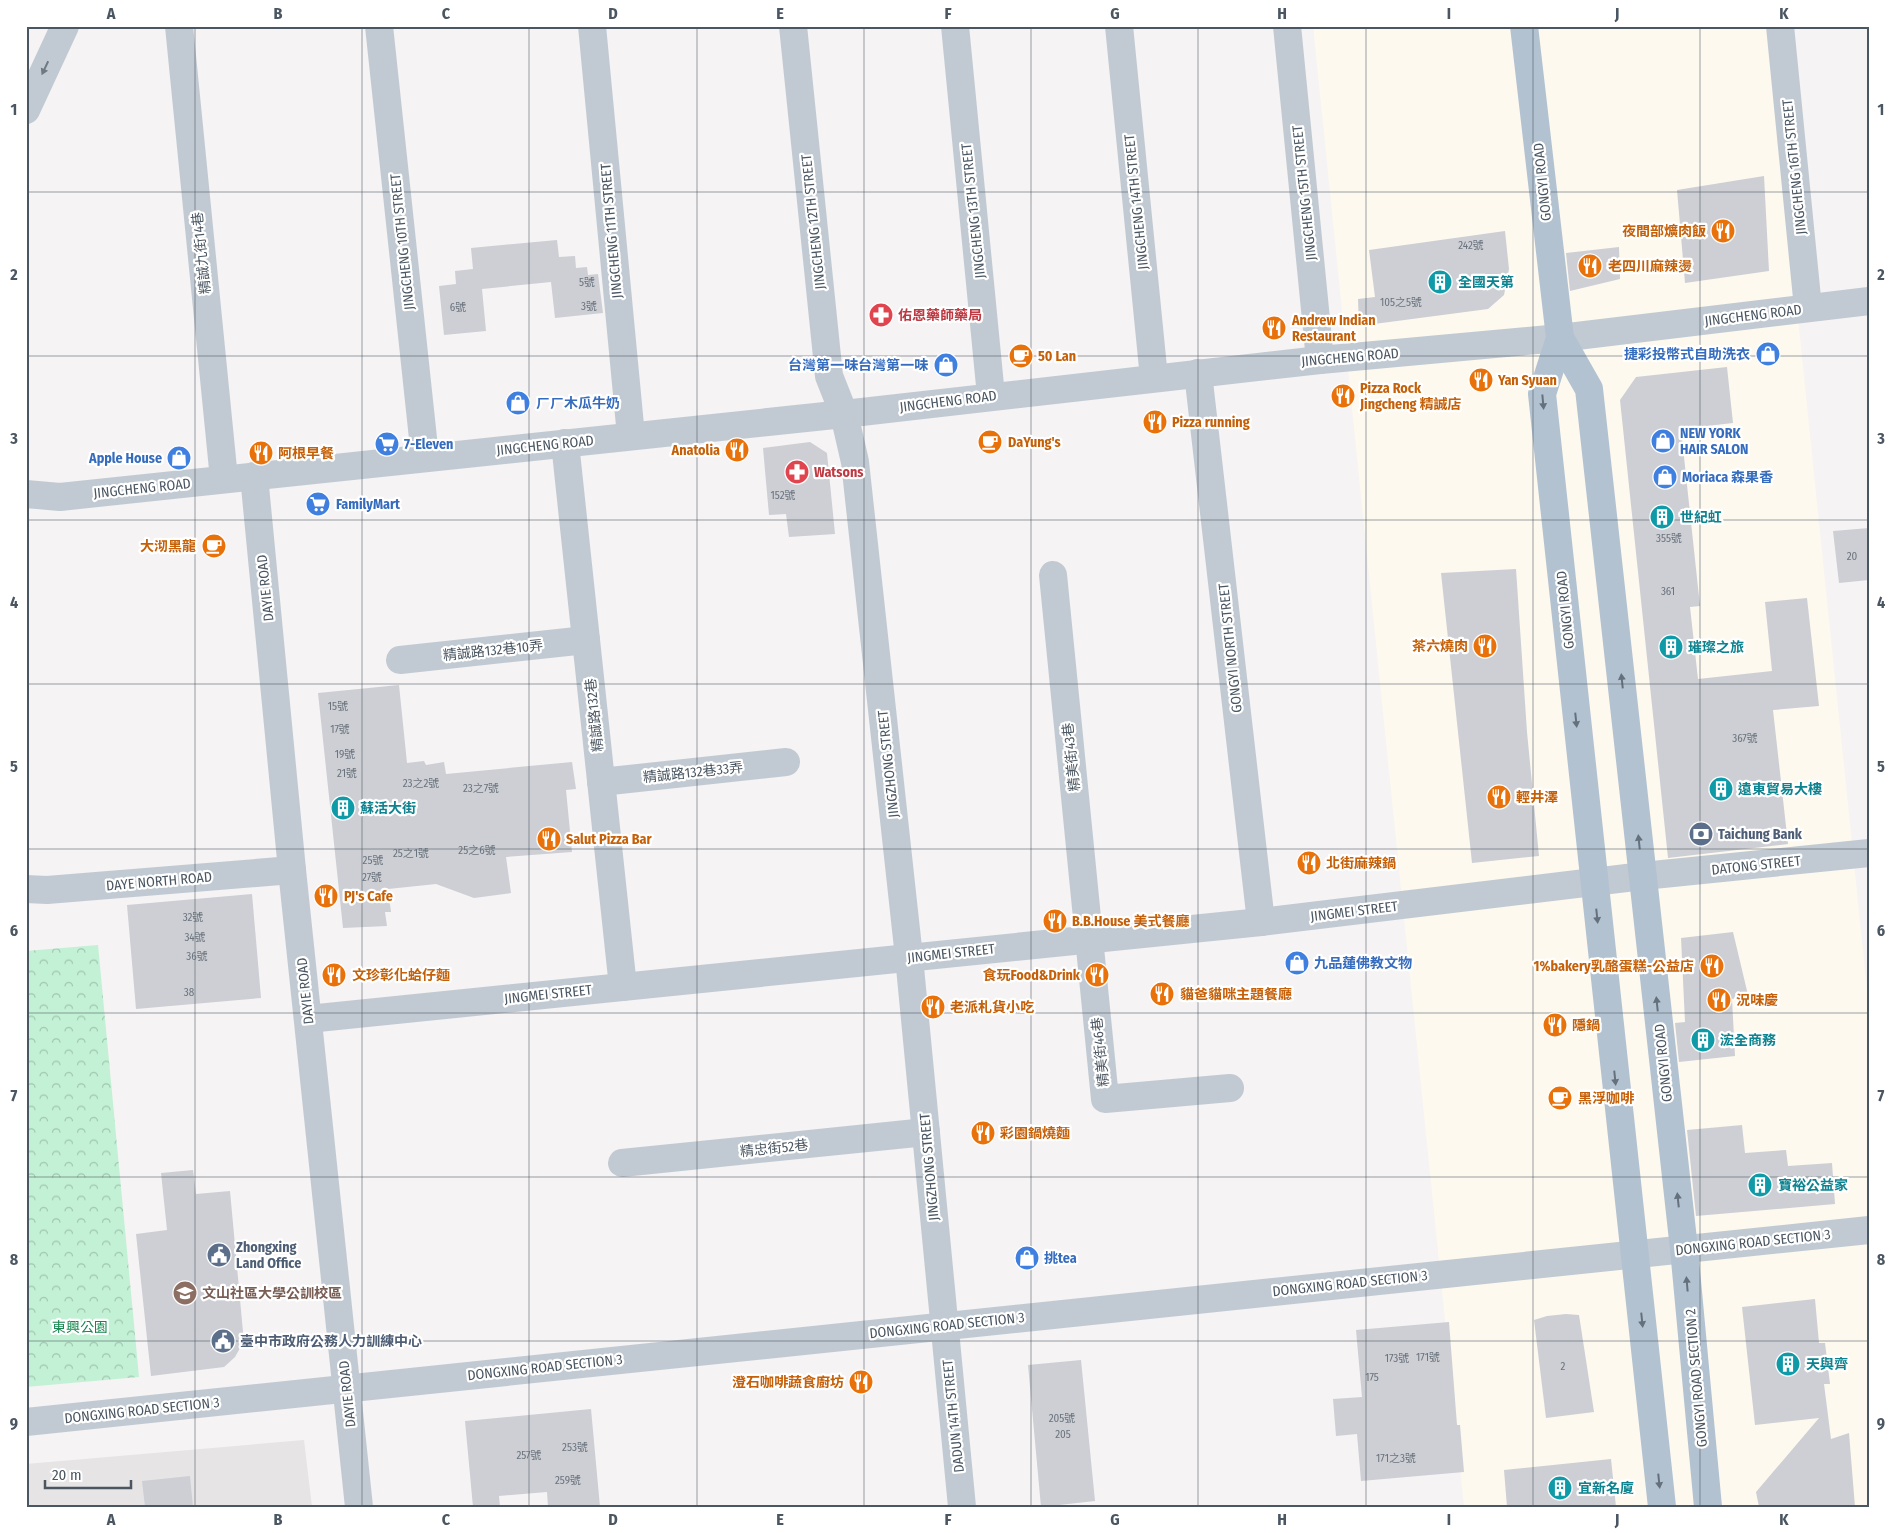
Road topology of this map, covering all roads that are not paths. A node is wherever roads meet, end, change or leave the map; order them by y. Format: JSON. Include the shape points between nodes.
{"nodes":[{"id":1,"x":65,"y":26,"type":"edge"},
{"id":2,"x":179,"y":26,"type":"edge"},
{"id":3,"x":379,"y":26,"type":"edge"},
{"id":4,"x":592,"y":26,"type":"edge"},
{"id":5,"x":793,"y":26,"type":"edge"},
{"id":6,"x":955,"y":26,"type":"edge"},
{"id":7,"x":1119,"y":26,"type":"edge"},
{"id":8,"x":1287,"y":26,"type":"edge"},
{"id":9,"x":1524,"y":26,"type":"edge"},
{"id":10,"x":1780,"y":26,"type":"edge"},
{"id":11,"x":26,"y":110,"type":"edge"},
{"id":12,"x":1869,"y":301,"type":"edge"},
{"id":13,"x":1808,"y":308,"type":"junction"},
{"id":14,"x":1560,"y":338,"type":"junction"},
{"id":15,"x":1320,"y":360,"type":"junction"},
{"id":16,"x":1198,"y":373,"type":"junction"},
{"id":17,"x":1154,"y":378,"type":"junction"},
{"id":18,"x":992,"y":396,"type":"junction"},
{"id":19,"x":844,"y":414,"type":"junction"},
{"id":20,"x":631,"y":436,"type":"junction"},
{"id":21,"x":565,"y":444,"type":"junction"},
{"id":22,"x":425,"y":457,"type":"junction"},
{"id":23,"x":254,"y":476,"type":"junction"},
{"id":24,"x":224,"y":479,"type":"junction"},
{"id":25,"x":26,"y":494,"type":"edge"},
{"id":26,"x":1054,"y":574,"type":"dead end"},
{"id":27,"x":586,"y":640,"type":"junction"},
{"id":28,"x":400,"y":660,"type":"dead end"},
{"id":29,"x":786,"y":762,"type":"dead end"},
{"id":30,"x":601,"y":782,"type":"junction"},
{"id":31,"x":1869,"y":853,"type":"edge"},
{"id":32,"x":292,"y":870,"type":"junction"},
{"id":33,"x":1643,"y":876,"type":"junction"},
{"id":34,"x":1593,"y":883,"type":"junction"},
{"id":35,"x":26,"y":889,"type":"edge"},
{"id":36,"x":1261,"y":922,"type":"junction"},
{"id":37,"x":1089,"y":939,"type":"junction"},
{"id":38,"x":909,"y":957,"type":"junction"},
{"id":39,"x":623,"y":987,"type":"junction"},
{"id":40,"x":308,"y":1019,"type":"junction"},
{"id":41,"x":1230,"y":1088,"type":"dead end"},
{"id":42,"x":926,"y":1132,"type":"junction"},
{"id":43,"x":622,"y":1164,"type":"dead end"},
{"id":44,"x":1869,"y":1230,"type":"edge"},
{"id":45,"x":1684,"y":1249,"type":"junction"},
{"id":46,"x":1635,"y":1254,"type":"junction"},
{"id":47,"x":944,"y":1325,"type":"junction"},
{"id":48,"x":347,"y":1388,"type":"junction"},
{"id":49,"x":26,"y":1422,"type":"edge"},
{"id":50,"x":359,"y":1507,"type":"edge"},
{"id":51,"x":962,"y":1507,"type":"edge"},
{"id":52,"x":1662,"y":1507,"type":"edge"},
{"id":53,"x":1708,"y":1507,"type":"edge"}],
"edges":[{"from":1,"to":11,"type":"street","one_way":true},
{"from":2,"to":24,"type":"street","name":"精誠九街14巷"},
{"from":3,"to":22,"type":"street","name":"JINGCHENG 10TH STREET"},
{"from":4,"to":20,"type":"street","name":"JINGCHENG 11TH STREET"},
{"from":5,"to":19,"type":"street","name":"JINGCHENG 12TH STREET","via":[[829,376]]},
{"from":6,"to":18,"type":"street","name":"JINGCHENG 13TH STREET"},
{"from":7,"to":17,"type":"street","name":"JINGCHENG 14TH STREET"},
{"from":8,"to":15,"type":"street","name":"JINGCHENG 15TH STREET"},
{"from":9,"to":14,"type":"main road","name":"GONGYI ROAD"},
{"from":10,"to":13,"type":"street","name":"JINGCHENG 16TH STREET"},
{"from":12,"to":13,"type":"street","name":"JINGCHENG ROAD"},
{"from":13,"to":14,"type":"street","name":"JINGCHENG ROAD"},
{"from":14,"to":15,"type":"street","name":"JINGCHENG ROAD"},
{"from":33,"to":14,"type":"main road","name":"GONGYI ROAD","one_way":true,"via":[[1589,389]]},
{"from":14,"to":34,"type":"main road","name":"GONGYI ROAD","one_way":true,"via":[[1542,394]]},
{"from":15,"to":16,"type":"street","name":"JINGCHENG ROAD"},
{"from":16,"to":17,"type":"street","name":"JINGCHENG ROAD"},
{"from":16,"to":36,"type":"street","name":"GONGYI NORTH STREET"},
{"from":17,"to":18,"type":"street","name":"JINGCHENG ROAD"},
{"from":18,"to":19,"type":"street","name":"JINGCHENG ROAD"},
{"from":19,"to":20,"type":"street","name":"JINGCHENG ROAD"},
{"from":19,"to":38,"type":"street","name":"JINGZHONG STREET","via":[[855,462]]},
{"from":20,"to":21,"type":"street","name":"JINGCHENG ROAD"},
{"from":21,"to":22,"type":"street","name":"JINGCHENG ROAD"},
{"from":21,"to":27,"type":"street","name":"精誠路132巷"},
{"from":22,"to":23,"type":"street","name":"JINGCHENG ROAD"},
{"from":23,"to":24,"type":"street","name":"JINGCHENG ROAD"},
{"from":23,"to":32,"type":"street","name":"DAYIE ROAD"},
{"from":24,"to":25,"type":"street","name":"JINGCHENG ROAD","via":[[60,497]]},
{"from":26,"to":37,"type":"street","name":"精美街43巷"},
{"from":27,"to":28,"type":"street","name":"精誠路132巷10弄"},
{"from":27,"to":30,"type":"street","name":"精誠路132巷"},
{"from":29,"to":30,"type":"street","name":"精誠路132巷33弄"},
{"from":30,"to":39,"type":"street","name":"精誠路132巷"},
{"from":31,"to":33,"type":"street","name":"DATONG STREET"},
{"from":32,"to":35,"type":"street","name":"DAYE NORTH ROAD"},
{"from":32,"to":40,"type":"street","name":"DAYIE ROAD"},
{"from":33,"to":34,"type":"street"},
{"from":45,"to":33,"type":"main road","name":"GONGYI ROAD","one_way":true},
{"from":34,"to":36,"type":"street","name":"JINGMEI STREET"},
{"from":34,"to":46,"type":"main road","name":"GONGYI ROAD","one_way":true},
{"from":36,"to":37,"type":"street","name":"JINGMEI STREET"},
{"from":37,"to":38,"type":"street","name":"JINGMEI STREET"},
{"from":37,"to":41,"type":"street","name":"精美街46巷","via":[[1105,1099]]},
{"from":38,"to":39,"type":"street","name":"JINGMEI STREET"},
{"from":38,"to":42,"type":"street","name":"JINGZHONG STREET"},
{"from":39,"to":40,"type":"street","name":"JINGMEI STREET"},
{"from":40,"to":48,"type":"street","name":"DAYIE ROAD"},
{"from":42,"to":43,"type":"street","name":"精忠街52巷"},
{"from":42,"to":47,"type":"street","name":"JINGZHONG STREET"},
{"from":44,"to":45,"type":"street","name":"DONGXING ROAD SECTION 3"},
{"from":45,"to":46,"type":"street","name":"DONGXING ROAD SECTION 3"},
{"from":53,"to":45,"type":"main road","name":"GONGYI ROAD SECTION 2","one_way":true},
{"from":46,"to":47,"type":"street","name":"DONGXING ROAD SECTION 3"},
{"from":46,"to":52,"type":"main road","one_way":true},
{"from":47,"to":48,"type":"street","name":"DONGXING ROAD SECTION 3"},
{"from":47,"to":51,"type":"street","name":"DADUN 14TH STREET"},
{"from":48,"to":49,"type":"street","name":"DONGXING ROAD SECTION 3"},
{"from":48,"to":50,"type":"street","name":"DAYIE ROAD"}]}
